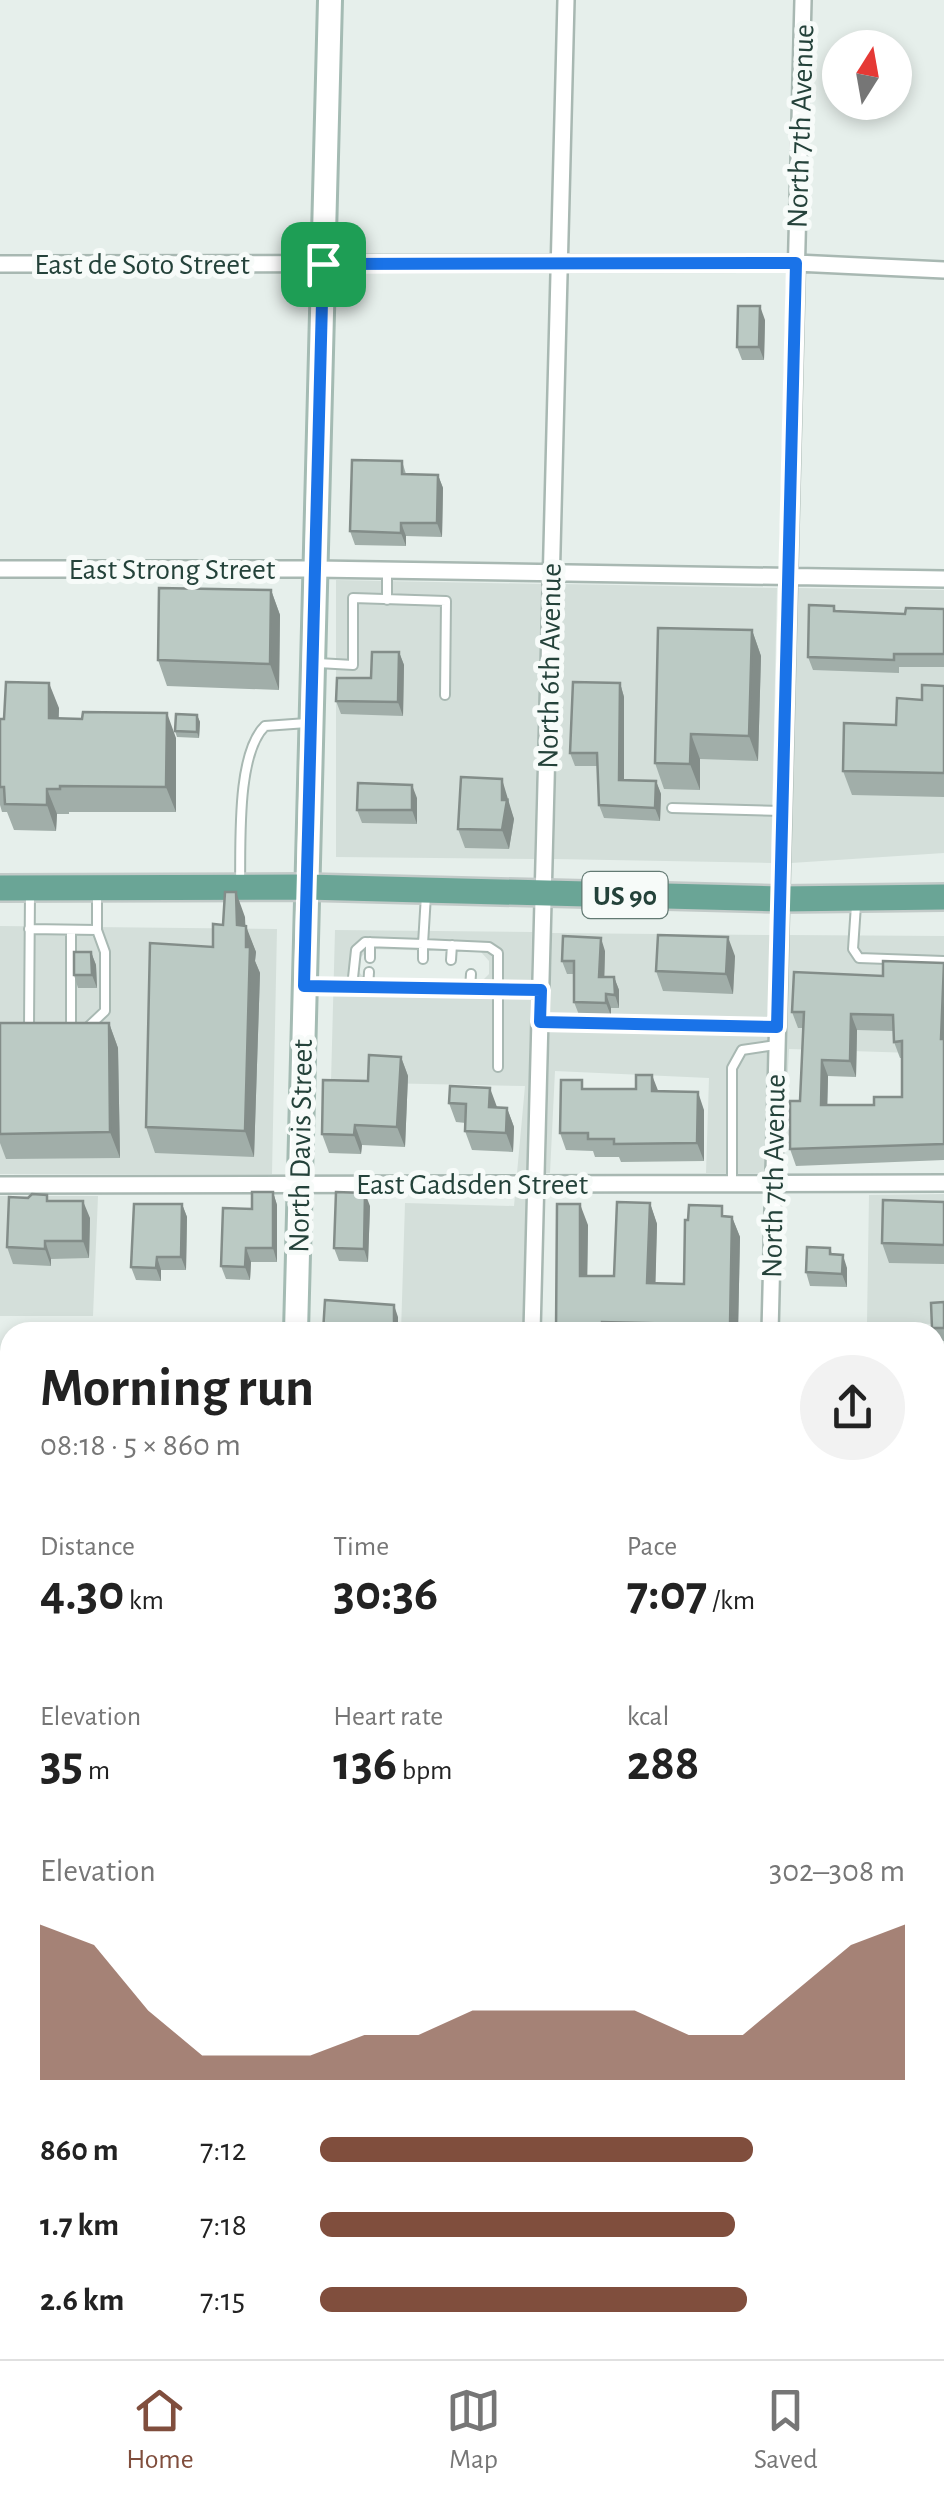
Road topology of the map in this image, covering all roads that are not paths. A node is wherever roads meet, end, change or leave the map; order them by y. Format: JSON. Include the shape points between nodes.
{"nodes":[{"id":1,"x":330,"y":0,"type":"edge"},
{"id":2,"x":566,"y":0,"type":"edge"},
{"id":3,"x":803,"y":0,"type":"edge"},
{"id":4,"x":796,"y":263,"type":"junction"},
{"id":5,"x":0,"y":264,"type":"edge"},
{"id":6,"x":323,"y":264,"type":"junction"},
{"id":7,"x":559,"y":264,"type":"junction"},
{"id":8,"x":944,"y":270,"type":"edge"},
{"id":9,"x":0,"y":569,"type":"edge"},
{"id":10,"x":316,"y":569,"type":"junction"},
{"id":11,"x":387,"y":570,"type":"junction"},
{"id":12,"x":551,"y":573,"type":"junction"},
{"id":13,"x":788,"y":576,"type":"junction"},
{"id":14,"x":944,"y":579,"type":"edge"},
{"id":15,"x":387,"y":600,"type":"junction"},
{"id":16,"x":313,"y":663,"type":"junction"},
{"id":17,"x":444,"y":694,"type":"dead end"},
{"id":18,"x":311,"y":723,"type":"junction"},
{"id":19,"x":672,"y":808,"type":"dead end"},
{"id":20,"x":782,"y":811,"type":"junction"},
{"id":21,"x":0,"y":888,"type":"edge"},
{"id":22,"x":30,"y":888,"type":"junction"},
{"id":23,"x":98,"y":888,"type":"junction"},
{"id":24,"x":240,"y":888,"type":"junction"},
{"id":25,"x":306,"y":888,"type":"junction"},
{"id":26,"x":426,"y":890,"type":"junction"},
{"id":27,"x":543,"y":893,"type":"junction"},
{"id":28,"x":944,"y":897,"type":"edge"},
{"id":29,"x":780,"y":899,"type":"junction"},
{"id":30,"x":856,"y":900,"type":"junction"},
{"id":31,"x":30,"y":929,"type":"junction"},
{"id":32,"x":71,"y":930,"type":"junction"},
{"id":33,"x":97,"y":930,"type":"junction"},
{"id":34,"x":370,"y":942,"type":"junction"},
{"id":35,"x":390,"y":943,"type":"junction"},
{"id":36,"x":424,"y":944,"type":"junction"},
{"id":37,"x":452,"y":945,"type":"junction"},
{"id":38,"x":472,"y":946,"type":"junction"},
{"id":39,"x":370,"y":958,"type":"dead end"},
{"id":40,"x":390,"y":958,"type":"dead end"},
{"id":41,"x":423,"y":959,"type":"dead end"},
{"id":42,"x":452,"y":960,"type":"dead end"},
{"id":43,"x":471,"y":961,"type":"dead end"},
{"id":44,"x":944,"y":961,"type":"edge"},
{"id":45,"x":369,"y":972,"type":"dead end"},
{"id":46,"x":389,"y":973,"type":"dead end"},
{"id":47,"x":422,"y":974,"type":"dead end"},
{"id":48,"x":451,"y":974,"type":"dead end"},
{"id":49,"x":471,"y":974,"type":"dead end"},
{"id":50,"x":304,"y":986,"type":"junction"},
{"id":51,"x":352,"y":987,"type":"junction"},
{"id":52,"x":368,"y":988,"type":"junction"},
{"id":53,"x":388,"y":988,"type":"junction"},
{"id":54,"x":422,"y":988,"type":"junction"},
{"id":55,"x":450,"y":989,"type":"junction"},
{"id":56,"x":470,"y":990,"type":"junction"},
{"id":57,"x":498,"y":990,"type":"junction"},
{"id":58,"x":541,"y":990,"type":"junction"},
{"id":59,"x":540,"y":1022,"type":"junction"},
{"id":60,"x":777,"y":1027,"type":"junction"},
{"id":61,"x":14,"y":1028,"type":"edge"},
{"id":62,"x":29,"y":1028,"type":"junction"},
{"id":63,"x":43,"y":1028,"type":"edge"},
{"id":64,"x":57,"y":1028,"type":"edge"},
{"id":65,"x":71,"y":1028,"type":"junction"},
{"id":66,"x":776,"y":1046,"type":"junction"},
{"id":67,"x":498,"y":1067,"type":"dead end"},
{"id":68,"x":299,"y":1184,"type":"junction"},
{"id":69,"x":536,"y":1184,"type":"junction"},
{"id":70,"x":732,"y":1184,"type":"junction"},
{"id":71,"x":773,"y":1184,"type":"junction"},
{"id":72,"x":944,"y":1184,"type":"edge"},
{"id":73,"x":0,"y":1185,"type":"edge"},
{"id":74,"x":296,"y":1322,"type":"edge"},
{"id":75,"x":532,"y":1322,"type":"edge"},
{"id":76,"x":770,"y":1322,"type":"edge"}],
"edges":[{"from":1,"to":6,"type":"main road","name":"North Davis Street"},
{"from":2,"to":7,"type":"street","name":"North 6th Avenue"},
{"from":3,"to":4,"type":"street","name":"North 7th Avenue"},
{"from":4,"to":7,"type":"street","name":"East de Soto Street"},
{"from":4,"to":8,"type":"street","name":"East de Soto Street"},
{"from":4,"to":13,"type":"street","name":"North 7th Avenue"},
{"from":5,"to":6,"type":"street","name":"East de Soto Street"},
{"from":6,"to":7,"type":"street","name":"East de Soto Street"},
{"from":6,"to":10,"type":"main road","name":"North Davis Street"},
{"from":7,"to":12,"type":"street","name":"North 6th Avenue"},
{"from":9,"to":10,"type":"street","name":"East Strong Street"},
{"from":10,"to":11,"type":"street","name":"East Strong Street"},
{"from":10,"to":16,"type":"main road","name":"North Davis Street"},
{"from":11,"to":12,"type":"street","name":"East Strong Street"},
{"from":11,"to":15,"type":"lane"},
{"from":12,"to":13,"type":"street","name":"East Strong Street"},
{"from":12,"to":27,"type":"street","name":"North 6th Avenue"},
{"from":13,"to":14,"type":"street","name":"East Strong Street"},
{"from":13,"to":20,"type":"street","name":"North 7th Avenue"},
{"from":15,"to":16,"type":"lane","via":[[353,598],[354,664]]},
{"from":15,"to":17,"type":"lane","via":[[446,601]]},
{"from":16,"to":18,"type":"main road","name":"North Davis Street"},
{"from":18,"to":24,"type":"lane","via":[[266,726],[255,736]]},
{"from":18,"to":25,"type":"main road","name":"North Davis Street"},
{"from":19,"to":20,"type":"lane"},
{"from":20,"to":29,"type":"street","name":"North 7th Avenue"},
{"from":21,"to":22,"type":"main road","number":"US 90"},
{"from":22,"to":23,"type":"main road","number":"US 90"},
{"from":22,"to":31,"type":"lane"},
{"from":23,"to":24,"type":"main road","number":"US 90"},
{"from":23,"to":33,"type":"lane"},
{"from":24,"to":25,"type":"main road","number":"US 90"},
{"from":25,"to":26,"type":"main road","number":"US 90"},
{"from":25,"to":50,"type":"main road","name":"North Davis Street"},
{"from":26,"to":27,"type":"main road","number":"US 90"},
{"from":26,"to":36,"type":"lane"},
{"from":27,"to":29,"type":"main road","number":"US 90"},
{"from":27,"to":58,"type":"street","name":"North 6th Avenue"},
{"from":28,"to":30,"type":"main road","number":"US 90"},
{"from":29,"to":30,"type":"main road","number":"US 90"},
{"from":29,"to":60,"type":"street","name":"North 7th Avenue"},
{"from":30,"to":44,"type":"lane","via":[[853,948],[859,958]]},
{"from":31,"to":32,"type":"lane"},
{"from":31,"to":62,"type":"lane"},
{"from":32,"to":33,"type":"lane"},
{"from":32,"to":65,"type":"lane"},
{"from":33,"to":65,"type":"lane","via":[[105,952],[105,1011],[90,1028]]},
{"from":34,"to":35,"type":"lane"},
{"from":34,"to":39,"type":"lane"},
{"from":34,"to":51,"type":"lane","via":[[356,950]]},
{"from":35,"to":36,"type":"lane"},
{"from":35,"to":40,"type":"lane"},
{"from":36,"to":37,"type":"lane"},
{"from":36,"to":41,"type":"lane"},
{"from":37,"to":38,"type":"lane"},
{"from":37,"to":42,"type":"lane"},
{"from":38,"to":43,"type":"lane"},
{"from":38,"to":57,"type":"lane","via":[[498,953]]},
{"from":45,"to":52,"type":"lane"},
{"from":46,"to":53,"type":"lane"},
{"from":47,"to":54,"type":"lane"},
{"from":48,"to":55,"type":"lane"},
{"from":49,"to":56,"type":"lane"},
{"from":50,"to":51,"type":"lane"},
{"from":50,"to":68,"type":"main road","name":"North Davis Street"},
{"from":51,"to":52,"type":"lane"},
{"from":52,"to":53,"type":"lane"},
{"from":53,"to":54,"type":"lane"},
{"from":54,"to":55,"type":"lane"},
{"from":55,"to":56,"type":"lane"},
{"from":56,"to":57,"type":"lane"},
{"from":57,"to":58,"type":"lane"},
{"from":57,"to":67,"type":"lane"},
{"from":58,"to":59,"type":"street","name":"North 6th Avenue"},
{"from":59,"to":60,"type":"lane"},
{"from":59,"to":69,"type":"street","name":"North 6th Avenue"},
{"from":60,"to":66,"type":"street","name":"North 7th Avenue"},
{"from":61,"to":62,"type":"lane"},
{"from":62,"to":63,"type":"lane"},
{"from":64,"to":65,"type":"lane"},
{"from":66,"to":70,"type":"lane","via":[[742,1050],[732,1068]]},
{"from":66,"to":71,"type":"street","name":"North 7th Avenue"},
{"from":68,"to":69,"type":"street","name":"East Gadsden Street"},
{"from":68,"to":73,"type":"street","name":"East Gadsden Street"},
{"from":68,"to":74,"type":"main road","name":"North Davis Street"},
{"from":69,"to":70,"type":"street","name":"East Gadsden Street"},
{"from":69,"to":75,"type":"street","name":"North 6th Avenue"},
{"from":70,"to":71,"type":"street","name":"East Gadsden Street"},
{"from":71,"to":72,"type":"street","name":"East Gadsden Street"},
{"from":71,"to":76,"type":"street","name":"North 7th Avenue"}]}
